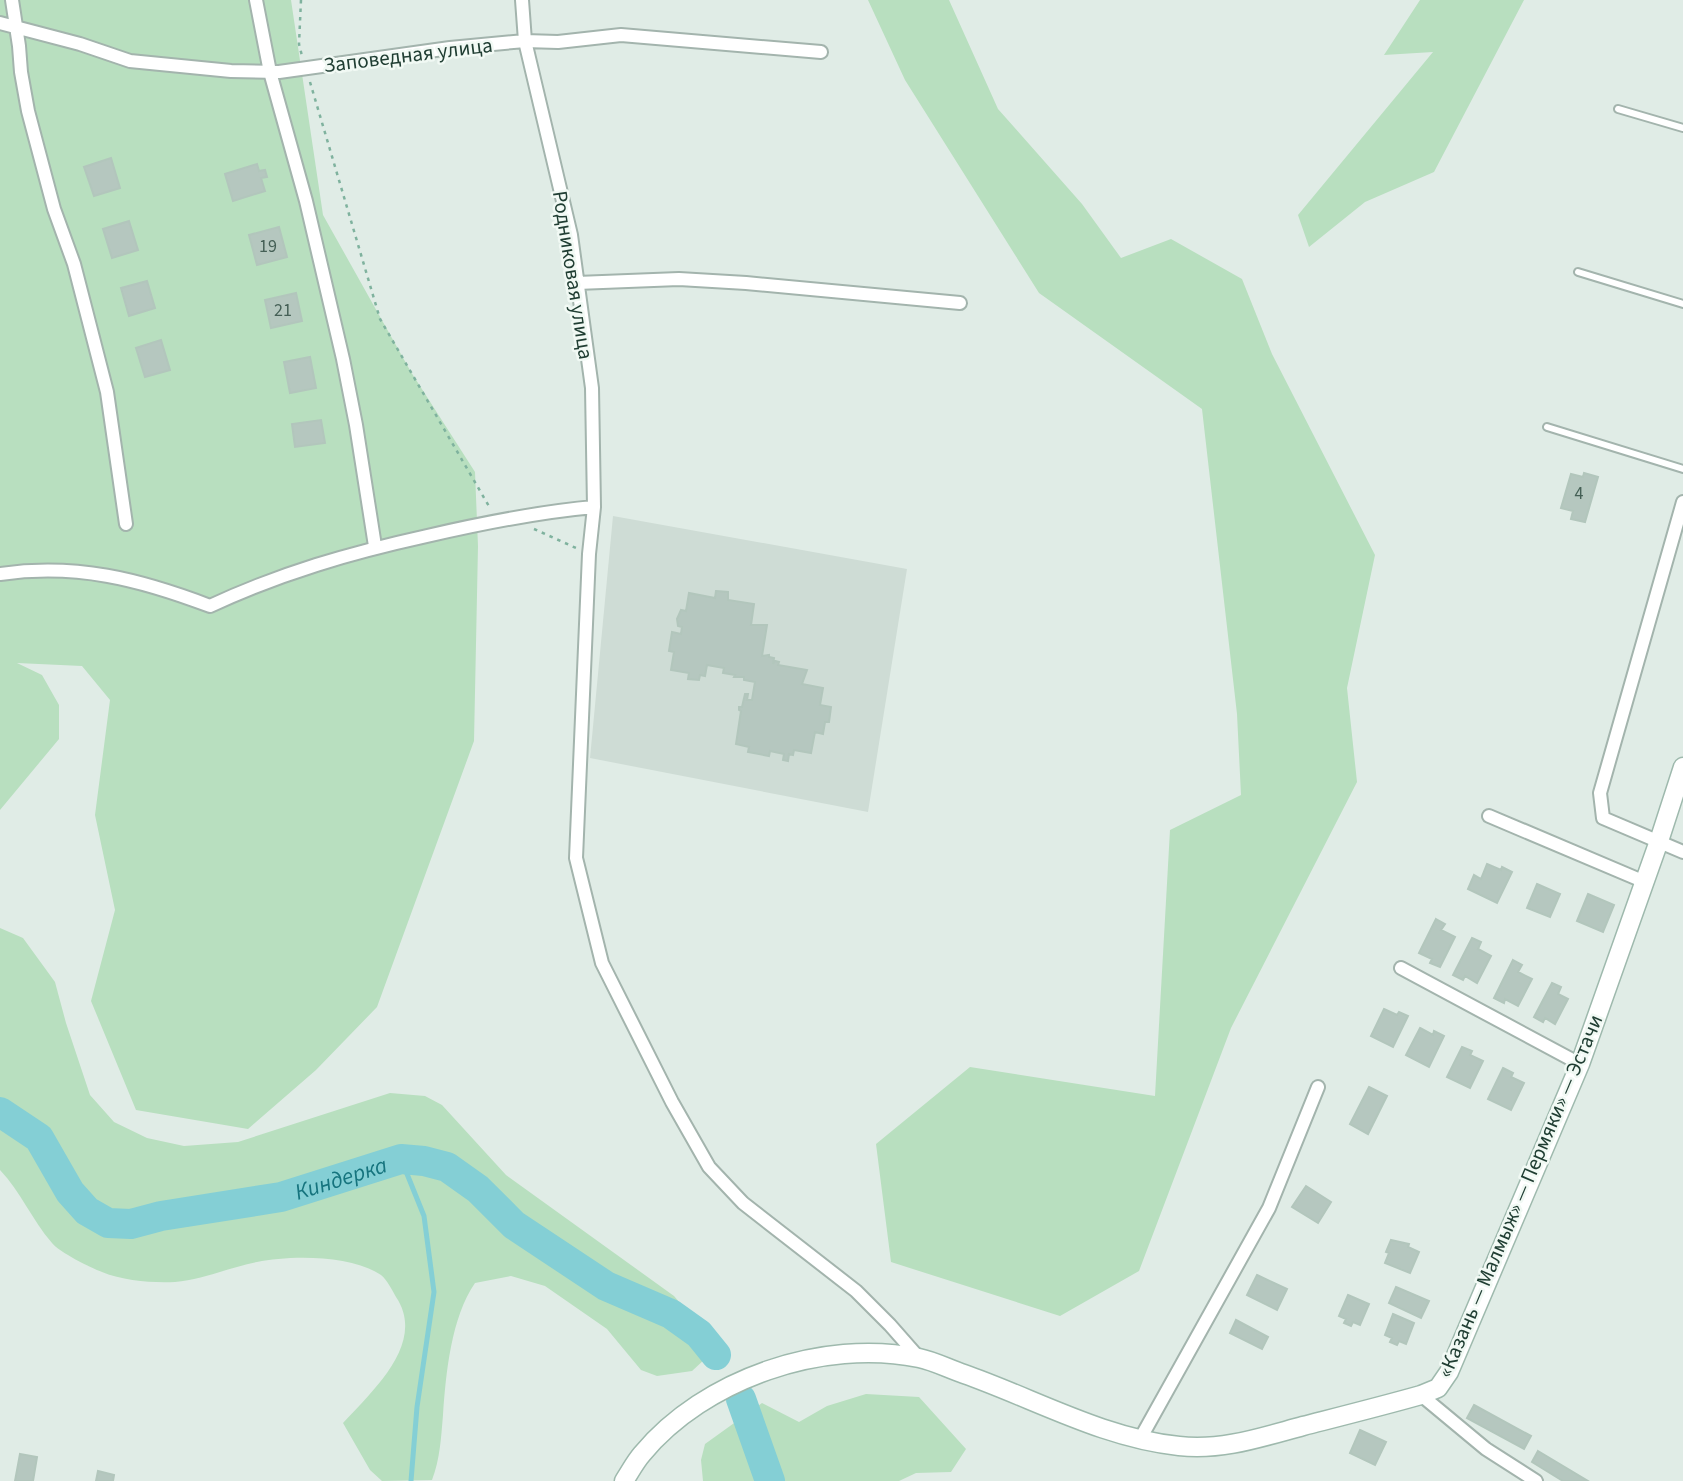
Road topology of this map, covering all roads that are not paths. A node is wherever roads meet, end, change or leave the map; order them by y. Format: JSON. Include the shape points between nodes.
{"nodes":[{"id":1,"x":12,"y":0,"type":"edge"},
{"id":2,"x":256,"y":0,"type":"edge"},
{"id":3,"x":522,"y":0,"type":"edge"},
{"id":4,"x":0,"y":23,"type":"edge"},
{"id":5,"x":16,"y":28,"type":"junction"},
{"id":6,"x":525,"y":41,"type":"junction"},
{"id":7,"x":821,"y":52,"type":"dead end"},
{"id":8,"x":270,"y":72,"type":"junction"},
{"id":9,"x":1618,"y":109,"type":"dead end"},
{"id":10,"x":1683,"y":128,"type":"edge"},
{"id":11,"x":1578,"y":272,"type":"dead end"},
{"id":12,"x":577,"y":283,"type":"junction"},
{"id":13,"x":960,"y":303,"type":"dead end"},
{"id":14,"x":1683,"y":304,"type":"edge"},
{"id":15,"x":1547,"y":427,"type":"dead end"},
{"id":16,"x":1683,"y":469,"type":"edge"},
{"id":17,"x":1683,"y":502,"type":"edge"},
{"id":18,"x":594,"y":507,"type":"junction"},
{"id":19,"x":126,"y":524,"type":"dead end"},
{"id":20,"x":375,"y":546,"type":"junction"},
{"id":21,"x":0,"y":574,"type":"edge"},
{"id":22,"x":1683,"y":767,"type":"edge"},
{"id":23,"x":1489,"y":816,"type":"dead end"},
{"id":24,"x":1660,"y":841,"type":"junction"},
{"id":25,"x":1683,"y":852,"type":"edge"},
{"id":26,"x":1645,"y":882,"type":"junction"},
{"id":27,"x":1401,"y":968,"type":"dead end"},
{"id":28,"x":1580,"y":1064,"type":"junction"},
{"id":29,"x":1318,"y":1087,"type":"dead end"},
{"id":30,"x":919,"y":1358,"type":"junction"},
{"id":31,"x":1421,"y":1395,"type":"junction"},
{"id":32,"x":1139,"y":1441,"type":"junction"},
{"id":33,"x":624,"y":1481,"type":"edge"},
{"id":34,"x":1536,"y":1481,"type":"edge"}],
"edges":[{"from":1,"to":5,"type":"street"},
{"from":2,"to":8,"type":"street"},
{"from":3,"to":6,"type":"street","name":"Родниковая улица"},
{"from":4,"to":5,"type":"street","name":"Заповедная улица"},
{"from":5,"to":8,"type":"street","name":"Заповедная улица","via":[[130,61]]},
{"from":5,"to":19,"type":"street","via":[[28,111],[107,392]]},
{"from":6,"to":7,"type":"street","name":"Заповедная улица","via":[[621,35]]},
{"from":6,"to":8,"type":"street","name":"Заповедная улица"},
{"from":6,"to":12,"type":"street","name":"Родниковая улица","via":[[571,235]]},
{"from":8,"to":20,"type":"street","via":[[306,201],[342,359]]},
{"from":9,"to":10,"type":"lane"},
{"from":11,"to":14,"type":"lane"},
{"from":12,"to":13,"type":"street","via":[[679,279]]},
{"from":12,"to":18,"type":"street","name":"Родниковая улица","via":[[592,388]]},
{"from":15,"to":16,"type":"lane"},
{"from":17,"to":24,"type":"street","via":[[1600,793],[1603,818]]},
{"from":18,"to":20,"type":"street","via":[[509,518]]},
{"from":18,"to":30,"type":"street","name":"Родниковая улица","via":[[576,858],[602,963],[709,1167],[743,1203],[856,1291]]},
{"from":20,"to":21,"type":"street","via":[[276,577],[210,606],[160,587],[83,570]]},
{"from":22,"to":24,"type":"street","name":"«Казань — Малмыж» — Пермяки» — Эстачи"},
{"from":23,"to":26,"type":"street"},
{"from":24,"to":25,"type":"street"},
{"from":24,"to":26,"type":"street","name":"«Казань — Малмыж» — Пермяки» — Эстачи"},
{"from":26,"to":28,"type":"street","name":"«Казань — Малмыж» — Пермяки» — Эстачи"},
{"from":27,"to":28,"type":"street"},
{"from":28,"to":31,"type":"street","name":"«Казань — Малмыж» — Пермяки» — Эстачи","via":[[1449,1372],[1438,1388]]},
{"from":29,"to":32,"type":"street","via":[[1269,1208]]},
{"from":30,"to":32,"type":"street","name":"«Казань — Малмыж» — Пермяки» — Эстачи"},
{"from":30,"to":33,"type":"street","name":"«Казань — Малмыж» — Пермяки» — Эстачи","via":[[863,1353],[819,1357],[739,1381],[670,1427]]},
{"from":31,"to":32,"type":"street","name":"«Казань — Малмыж» — Пермяки» — Эстачи","via":[[1246,1442],[1182,1447]]},
{"from":31,"to":34,"type":"street","via":[[1486,1449]]}]}
